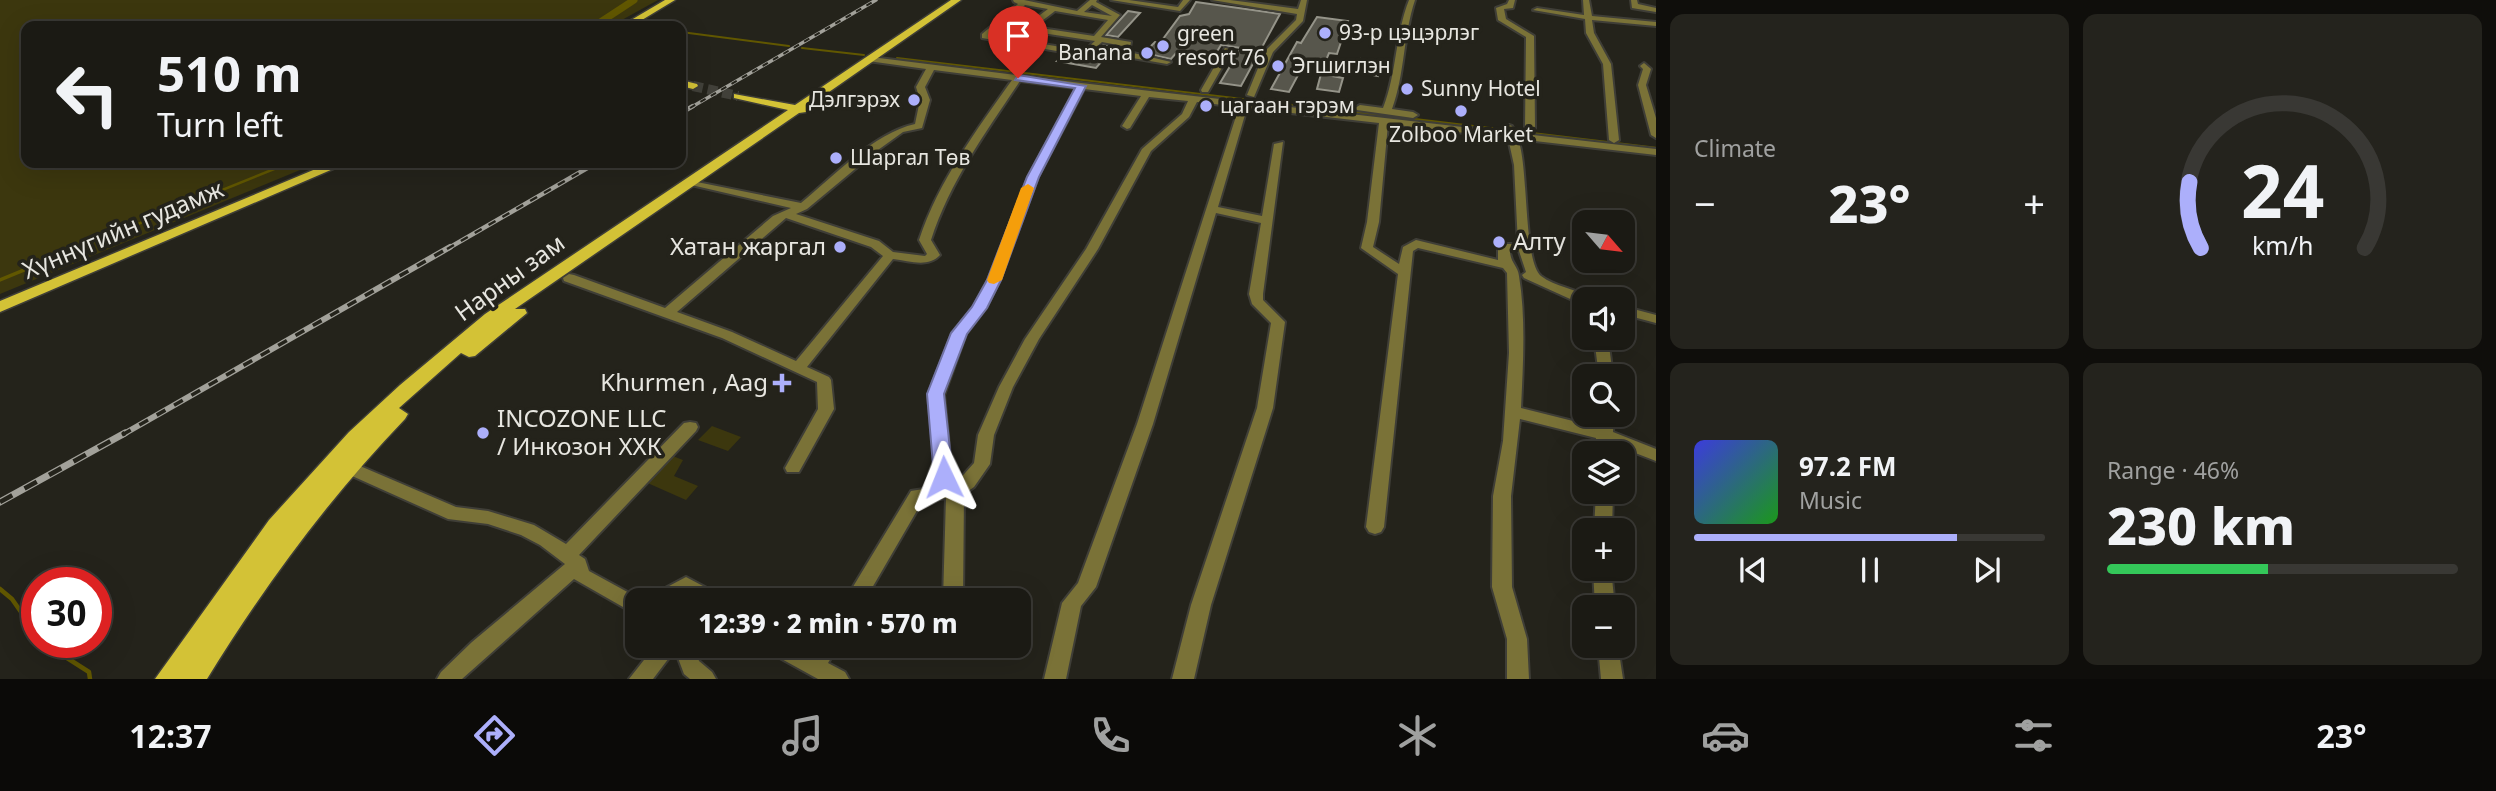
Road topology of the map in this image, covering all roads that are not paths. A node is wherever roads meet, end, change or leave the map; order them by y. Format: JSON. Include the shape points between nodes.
{"nodes":[{"id":1,"x":671,"y":0,"type":"edge"},
{"id":2,"x":957,"y":0,"type":"edge"},
{"id":3,"x":968,"y":0,"type":"edge"},
{"id":4,"x":1012,"y":0,"type":"edge"},
{"id":5,"x":1114,"y":0,"type":"edge"},
{"id":6,"x":1180,"y":0,"type":"edge"},
{"id":7,"x":1187,"y":0,"type":"edge"},
{"id":8,"x":1215,"y":0,"type":"edge"},
{"id":9,"x":1294,"y":0,"type":"edge"},
{"id":10,"x":1304,"y":0,"type":"edge"},
{"id":11,"x":1412,"y":0,"type":"edge"},
{"id":12,"x":1512,"y":0,"type":"edge"},
{"id":13,"x":1538,"y":0,"type":"edge"},
{"id":14,"x":1586,"y":0,"type":"edge"},
{"id":15,"x":1634,"y":0,"type":"edge"},
{"id":16,"x":1093,"y":1,"type":"edge"},
{"id":17,"x":1024,"y":2,"type":"junction"},
{"id":18,"x":1168,"y":8,"type":"junction"},
{"id":19,"x":1053,"y":9,"type":"junction"},
{"id":20,"x":1286,"y":10,"type":"junction"},
{"id":21,"x":1656,"y":10,"type":"edge"},
{"id":22,"x":1301,"y":12,"type":"junction"},
{"id":23,"x":1077,"y":13,"type":"junction"},
{"id":24,"x":1587,"y":17,"type":"junction"},
{"id":25,"x":1159,"y":18,"type":"dead end"},
{"id":26,"x":1114,"y":19,"type":"junction"},
{"id":27,"x":635,"y":21,"type":"edge"},
{"id":28,"x":1656,"y":24,"type":"edge"},
{"id":29,"x":1028,"y":28,"type":"junction"},
{"id":30,"x":1068,"y":34,"type":"junction"},
{"id":31,"x":1098,"y":39,"type":"junction"},
{"id":32,"x":1011,"y":41,"type":"junction"},
{"id":33,"x":1054,"y":49,"type":"junction"},
{"id":34,"x":1228,"y":50,"type":"dead end"},
{"id":35,"x":893,"y":53,"type":"junction"},
{"id":36,"x":877,"y":59,"type":"junction"},
{"id":37,"x":1167,"y":62,"type":"dead end"},
{"id":38,"x":1644,"y":66,"type":"dead end"},
{"id":39,"x":932,"y":67,"type":"junction"},
{"id":40,"x":1018,"y":78,"type":"junction"},
{"id":41,"x":1081,"y":86,"type":"junction"},
{"id":42,"x":1147,"y":93,"type":"junction"},
{"id":43,"x":1200,"y":94,"type":"junction"},
{"id":44,"x":738,"y":96,"type":"tunnel mouth"},
{"id":45,"x":1247,"y":100,"type":"junction"},
{"id":46,"x":803,"y":110,"type":"junction"},
{"id":47,"x":1385,"y":116,"type":"junction"},
{"id":48,"x":1127,"y":125,"type":"dead end"},
{"id":49,"x":1530,"y":128,"type":"junction"},
{"id":50,"x":1511,"y":131,"type":"junction"},
{"id":51,"x":1656,"y":135,"type":"edge"},
{"id":52,"x":1614,"y":140,"type":"junction"},
{"id":53,"x":1279,"y":144,"type":"dead end"},
{"id":54,"x":1656,"y":145,"type":"edge"},
{"id":55,"x":1656,"y":152,"type":"edge"},
{"id":56,"x":329,"y":168,"type":"edge"},
{"id":57,"x":697,"y":183,"type":"junction"},
{"id":58,"x":803,"y":207,"type":"junction"},
{"id":59,"x":1211,"y":209,"type":"junction"},
{"id":60,"x":784,"y":214,"type":"junction"},
{"id":61,"x":1268,"y":221,"type":"junction"},
{"id":62,"x":1525,"y":248,"type":"junction"},
{"id":63,"x":890,"y":256,"type":"junction"},
{"id":64,"x":1509,"y":269,"type":"junction"},
{"id":65,"x":1405,"y":273,"type":"junction"},
{"id":66,"x":1534,"y":276,"type":"junction"},
{"id":67,"x":569,"y":278,"type":"junction"},
{"id":68,"x":1572,"y":294,"type":"edge"},
{"id":69,"x":0,"y":307,"type":"edge"},
{"id":70,"x":668,"y":313,"type":"junction"},
{"id":71,"x":1635,"y":313,"type":"edge"},
{"id":72,"x":1656,"y":319,"type":"edge"},
{"id":73,"x":800,"y":366,"type":"junction"},
{"id":74,"x":1513,"y":412,"type":"junction"},
{"id":75,"x":690,"y":426,"type":"dead end"},
{"id":76,"x":1605,"y":427,"type":"edge"},
{"id":77,"x":1604,"y":433,"type":"junction"},
{"id":78,"x":1604,"y":441,"type":"edge"},
{"id":79,"x":1656,"y":455,"type":"edge"},
{"id":80,"x":347,"y":467,"type":"junction"},
{"id":81,"x":793,"y":468,"type":"dead end"},
{"id":82,"x":955,"y":491,"type":"junction"},
{"id":83,"x":1375,"y":527,"type":"dead end"},
{"id":84,"x":573,"y":559,"type":"junction"},
{"id":85,"x":862,"y":588,"type":"edge"},
{"id":86,"x":953,"y":588,"type":"edge"},
{"id":87,"x":625,"y":600,"type":"edge"},
{"id":88,"x":657,"y":658,"type":"edge"},
{"id":89,"x":688,"y":658,"type":"edge"},
{"id":90,"x":800,"y":658,"type":"edge"},
{"id":91,"x":821,"y":658,"type":"edge"},
{"id":92,"x":1609,"y":658,"type":"edge"},
{"id":93,"x":816,"y":666,"type":"junction"},
{"id":94,"x":168,"y":679,"type":"edge"},
{"id":95,"x":193,"y":679,"type":"edge"},
{"id":96,"x":448,"y":679,"type":"edge"},
{"id":97,"x":640,"y":679,"type":"edge"},
{"id":98,"x":705,"y":679,"type":"edge"},
{"id":99,"x":838,"y":679,"type":"edge"},
{"id":100,"x":1055,"y":679,"type":"edge"},
{"id":101,"x":1183,"y":679,"type":"edge"},
{"id":102,"x":1518,"y":679,"type":"edge"},
{"id":103,"x":1612,"y":679,"type":"edge"}],
"edges":[{"from":1,"to":27,"type":"main road"},
{"from":2,"to":36,"type":"main road","name":"Нарны зам"},
{"from":3,"to":35,"type":"main road","name":"Нарны зам"},
{"from":4,"to":17,"type":"street"},
{"from":5,"to":18,"type":"street"},
{"from":6,"to":18,"type":"street"},
{"from":7,"to":18,"type":"street","via":[[1180,9]]},
{"from":8,"to":20,"type":"street"},
{"from":9,"to":20,"type":"street"},
{"from":10,"to":22,"type":"street"},
{"from":11,"to":47,"type":"street","via":[[1404,20],[1394,95]]},
{"from":12,"to":49,"type":"street","via":[[1510,6],[1500,8],[1502,20],[1530,36]]},
{"from":13,"to":24,"type":"street","via":[[1537,13]]},
{"from":14,"to":24,"type":"street"},
{"from":15,"to":21,"type":"street","via":[[1637,7]]},
{"from":16,"to":23,"type":"street"},
{"from":16,"to":26,"type":"street","via":[[1115,13]]},
{"from":17,"to":19,"type":"street"},
{"from":17,"to":32,"type":"street","via":[[985,36]]},
{"from":18,"to":25,"type":"street"},
{"from":19,"to":23,"type":"street"},
{"from":19,"to":29,"type":"street"},
{"from":20,"to":22,"type":"street"},
{"from":22,"to":45,"type":"street","via":[[1299,21],[1269,51]]},
{"from":23,"to":26,"type":"street"},
{"from":24,"to":28,"type":"street"},
{"from":24,"to":52,"type":"street","via":[[1590,33],[1607,64]]},
{"from":26,"to":31,"type":"street"},
{"from":29,"to":30,"type":"street"},
{"from":29,"to":32,"type":"street"},
{"from":30,"to":31,"type":"street"},
{"from":30,"to":33,"type":"street"},
{"from":31,"to":33,"type":"street","via":[[1086,54]]},
{"from":31,"to":37,"type":"street","via":[[1128,44],[1124,54]]},
{"from":32,"to":33,"type":"street"},
{"from":34,"to":43,"type":"street"},
{"from":35,"to":36,"type":"main road","name":"Нарны зам"},
{"from":35,"to":43,"type":"street"},
{"from":36,"to":39,"type":"street"},
{"from":36,"to":46,"type":"main road","name":"Нарны зам"},
{"from":38,"to":51,"type":"street","via":[[1642,85]]},
{"from":39,"to":40,"type":"street"},
{"from":39,"to":58,"type":"street","via":[[920,84],[925,100],[919,126],[900,130],[874,148]]},
{"from":40,"to":41,"type":"street"},
{"from":40,"to":63,"type":"street","via":[[952,179],[930,223],[925,240],[934,255],[921,261]]},
{"from":41,"to":42,"type":"street"},
{"from":41,"to":82,"type":"street","via":[[1033,177],[994,280],[959,333],[936,394],[944,477]]},
{"from":42,"to":43,"type":"street"},
{"from":42,"to":48,"type":"street"},
{"from":43,"to":45,"type":"street"},
{"from":43,"to":82,"type":"street","via":[[1186,115],[1147,149],[1092,249],[1006,387],[986,435],[982,464],[968,483]]},
{"from":44,"to":46,"type":"main road"},
{"from":45,"to":47,"type":"street"},
{"from":45,"to":59,"type":"street"},
{"from":46,"to":57,"type":"main road","name":"Нарны зам"},
{"from":47,"to":50,"type":"street"},
{"from":47,"to":65,"type":"street","via":[[1367,248]]},
{"from":49,"to":50,"type":"street"},
{"from":49,"to":52,"type":"street"},
{"from":50,"to":55,"type":"street"},
{"from":50,"to":62,"type":"street","via":[[1521,165]]},
{"from":52,"to":54,"type":"street"},
{"from":53,"to":61,"type":"street"},
{"from":56,"to":69,"type":"main road","name":"Хүннүгийн гудамж"},
{"from":57,"to":58,"type":"street"},
{"from":57,"to":67,"type":"main road","name":"Нарны зам"},
{"from":57,"to":94,"type":"main road","name":"Нарны зам","via":[[491,318],[356,437],[277,526]]},
{"from":58,"to":60,"type":"street"},
{"from":59,"to":61,"type":"street"},
{"from":59,"to":100,"type":"street","via":[[1145,424],[1086,587],[1072,603]]},
{"from":60,"to":63,"type":"street","via":[[875,244]]},
{"from":60,"to":70,"type":"street"},
{"from":61,"to":101,"type":"street","via":[[1256,301],[1278,322],[1265,408],[1200,605]]},
{"from":62,"to":64,"type":"street","via":[[1505,247]]},
{"from":62,"to":66,"type":"street"},
{"from":63,"to":73,"type":"street"},
{"from":64,"to":65,"type":"street","via":[[1416,244],[1407,250]]},
{"from":64,"to":66,"type":"street"},
{"from":64,"to":74,"type":"street","via":[[1516,353]]},
{"from":65,"to":83,"type":"street"},
{"from":66,"to":68,"type":"street"},
{"from":67,"to":70,"type":"street"},
{"from":67,"to":80,"type":"main road","name":"Нарны зам","via":[[509,319],[420,392]]},
{"from":70,"to":73,"type":"street"},
{"from":71,"to":72,"type":"street"},
{"from":73,"to":81,"type":"street","via":[[824,380],[826,409]]},
{"from":74,"to":77,"type":"street"},
{"from":74,"to":102,"type":"street","via":[[1502,496],[1502,587],[1517,639]]},
{"from":75,"to":84,"type":"street"},
{"from":76,"to":77,"type":"street"},
{"from":77,"to":78,"type":"street"},
{"from":77,"to":79,"type":"street"},
{"from":80,"to":84,"type":"street","via":[[454,514],[508,521]]},
{"from":80,"to":95,"type":"main road","name":"Нарны зам","via":[[238,606]]},
{"from":82,"to":85,"type":"street","via":[[917,496]]},
{"from":82,"to":86,"type":"street"},
{"from":84,"to":87,"type":"street","via":[[582,576]]},
{"from":84,"to":96,"type":"street","via":[[521,617],[476,650]]},
{"from":88,"to":97,"type":"street"},
{"from":89,"to":98,"type":"street"},
{"from":90,"to":93,"type":"street"},
{"from":91,"to":93,"type":"street"},
{"from":92,"to":103,"type":"street"},
{"from":93,"to":99,"type":"street"}]}
